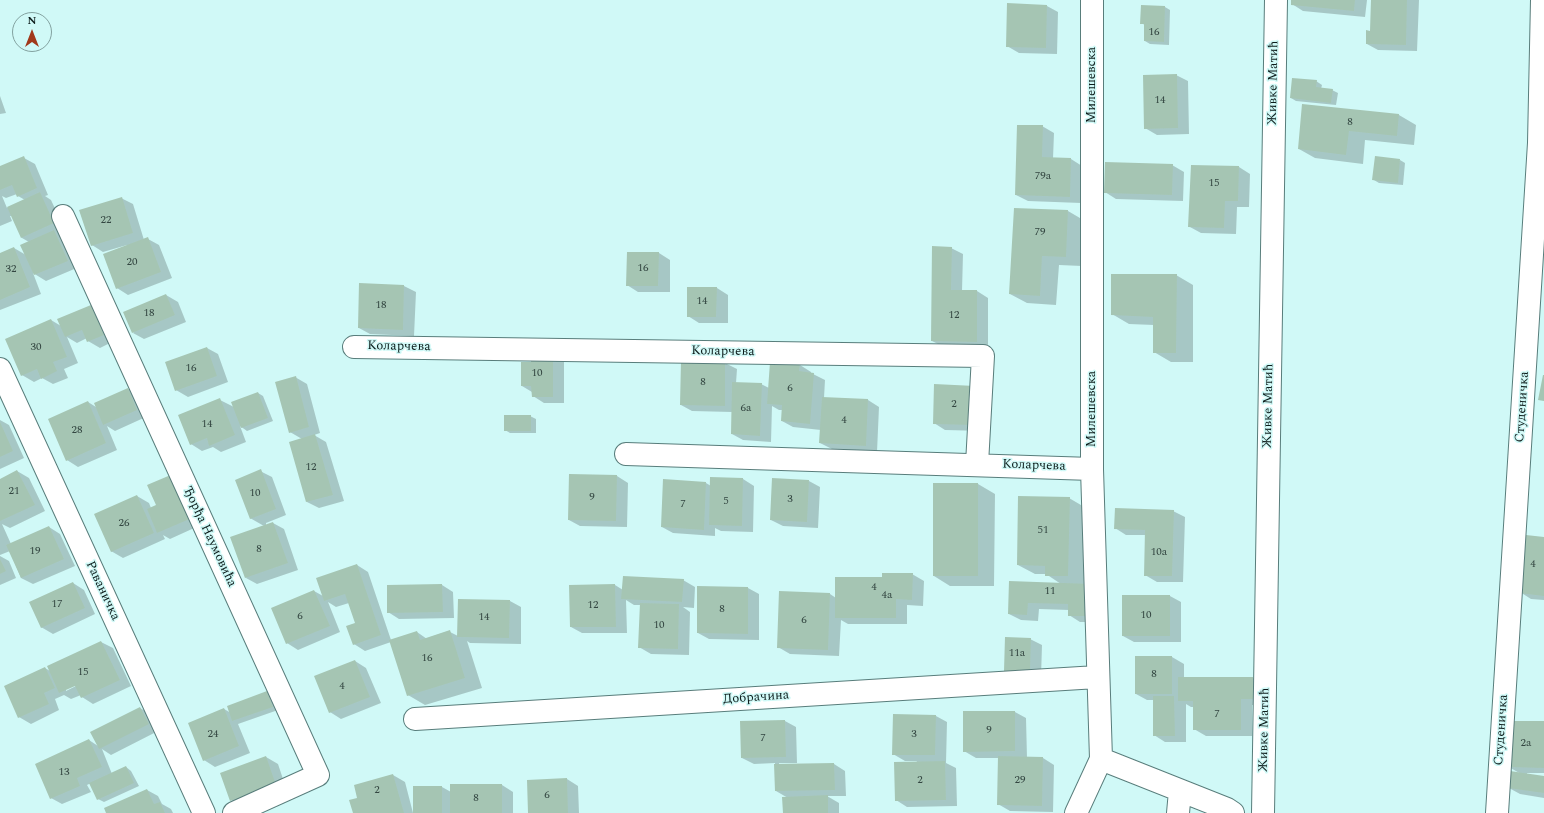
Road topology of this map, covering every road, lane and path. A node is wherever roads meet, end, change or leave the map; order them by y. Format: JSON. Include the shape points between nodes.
{"nodes":[{"id":1,"x":1092,"y":0,"type":"edge"},
{"id":2,"x":1276,"y":0,"type":"edge"},
{"id":3,"x":1542,"y":0,"type":"edge"},
{"id":4,"x":63,"y":216,"type":"dead end"},
{"id":5,"x":354,"y":347,"type":"dead end"},
{"id":6,"x":0,"y":369,"type":"edge"},
{"id":7,"x":626,"y":454,"type":"dead end"},
{"id":8,"x":977,"y":464,"type":"junction"},
{"id":9,"x":1092,"y":469,"type":"junction"},
{"id":10,"x":1097,"y":677,"type":"junction"},
{"id":11,"x":415,"y":719,"type":"dead end"},
{"id":12,"x":1100,"y":759,"type":"junction"},
{"id":13,"x":1180,"y":790,"type":"junction"},
{"id":14,"x":204,"y":813,"type":"edge"},
{"id":15,"x":234,"y":813,"type":"edge"},
{"id":16,"x":1076,"y":813,"type":"edge"},
{"id":17,"x":1178,"y":813,"type":"edge"},
{"id":18,"x":1233,"y":813,"type":"edge"},
{"id":19,"x":1263,"y":813,"type":"edge"},
{"id":20,"x":1497,"y":813,"type":"edge"}],
"edges":[{"from":1,"to":9,"type":"street","name":"Милешевска"},
{"from":2,"to":19,"type":"street","name":"Живке Матић"},
{"from":3,"to":20,"type":"street","name":"Студеничка","via":[[1539,142]]},
{"from":4,"to":15,"type":"street","name":"Ђорђа Наумовића","via":[[318,775]]},
{"from":5,"to":8,"type":"street","name":"Коларчева","via":[[983,356]]},
{"from":6,"to":14,"type":"street","name":"Раваничка"},
{"from":7,"to":8,"type":"street","name":"Коларчева"},
{"from":8,"to":9,"type":"street","name":"Коларчева"},
{"from":9,"to":10,"type":"street","name":"Милешевска"},
{"from":10,"to":11,"type":"street","name":"Добрачина"},
{"from":10,"to":12,"type":"street","name":"Милешевска"},
{"from":12,"to":13,"type":"street"},
{"from":12,"to":16,"type":"street","name":"Милешевска"},
{"from":13,"to":17,"type":"street"},
{"from":13,"to":18,"type":"street"}]}
